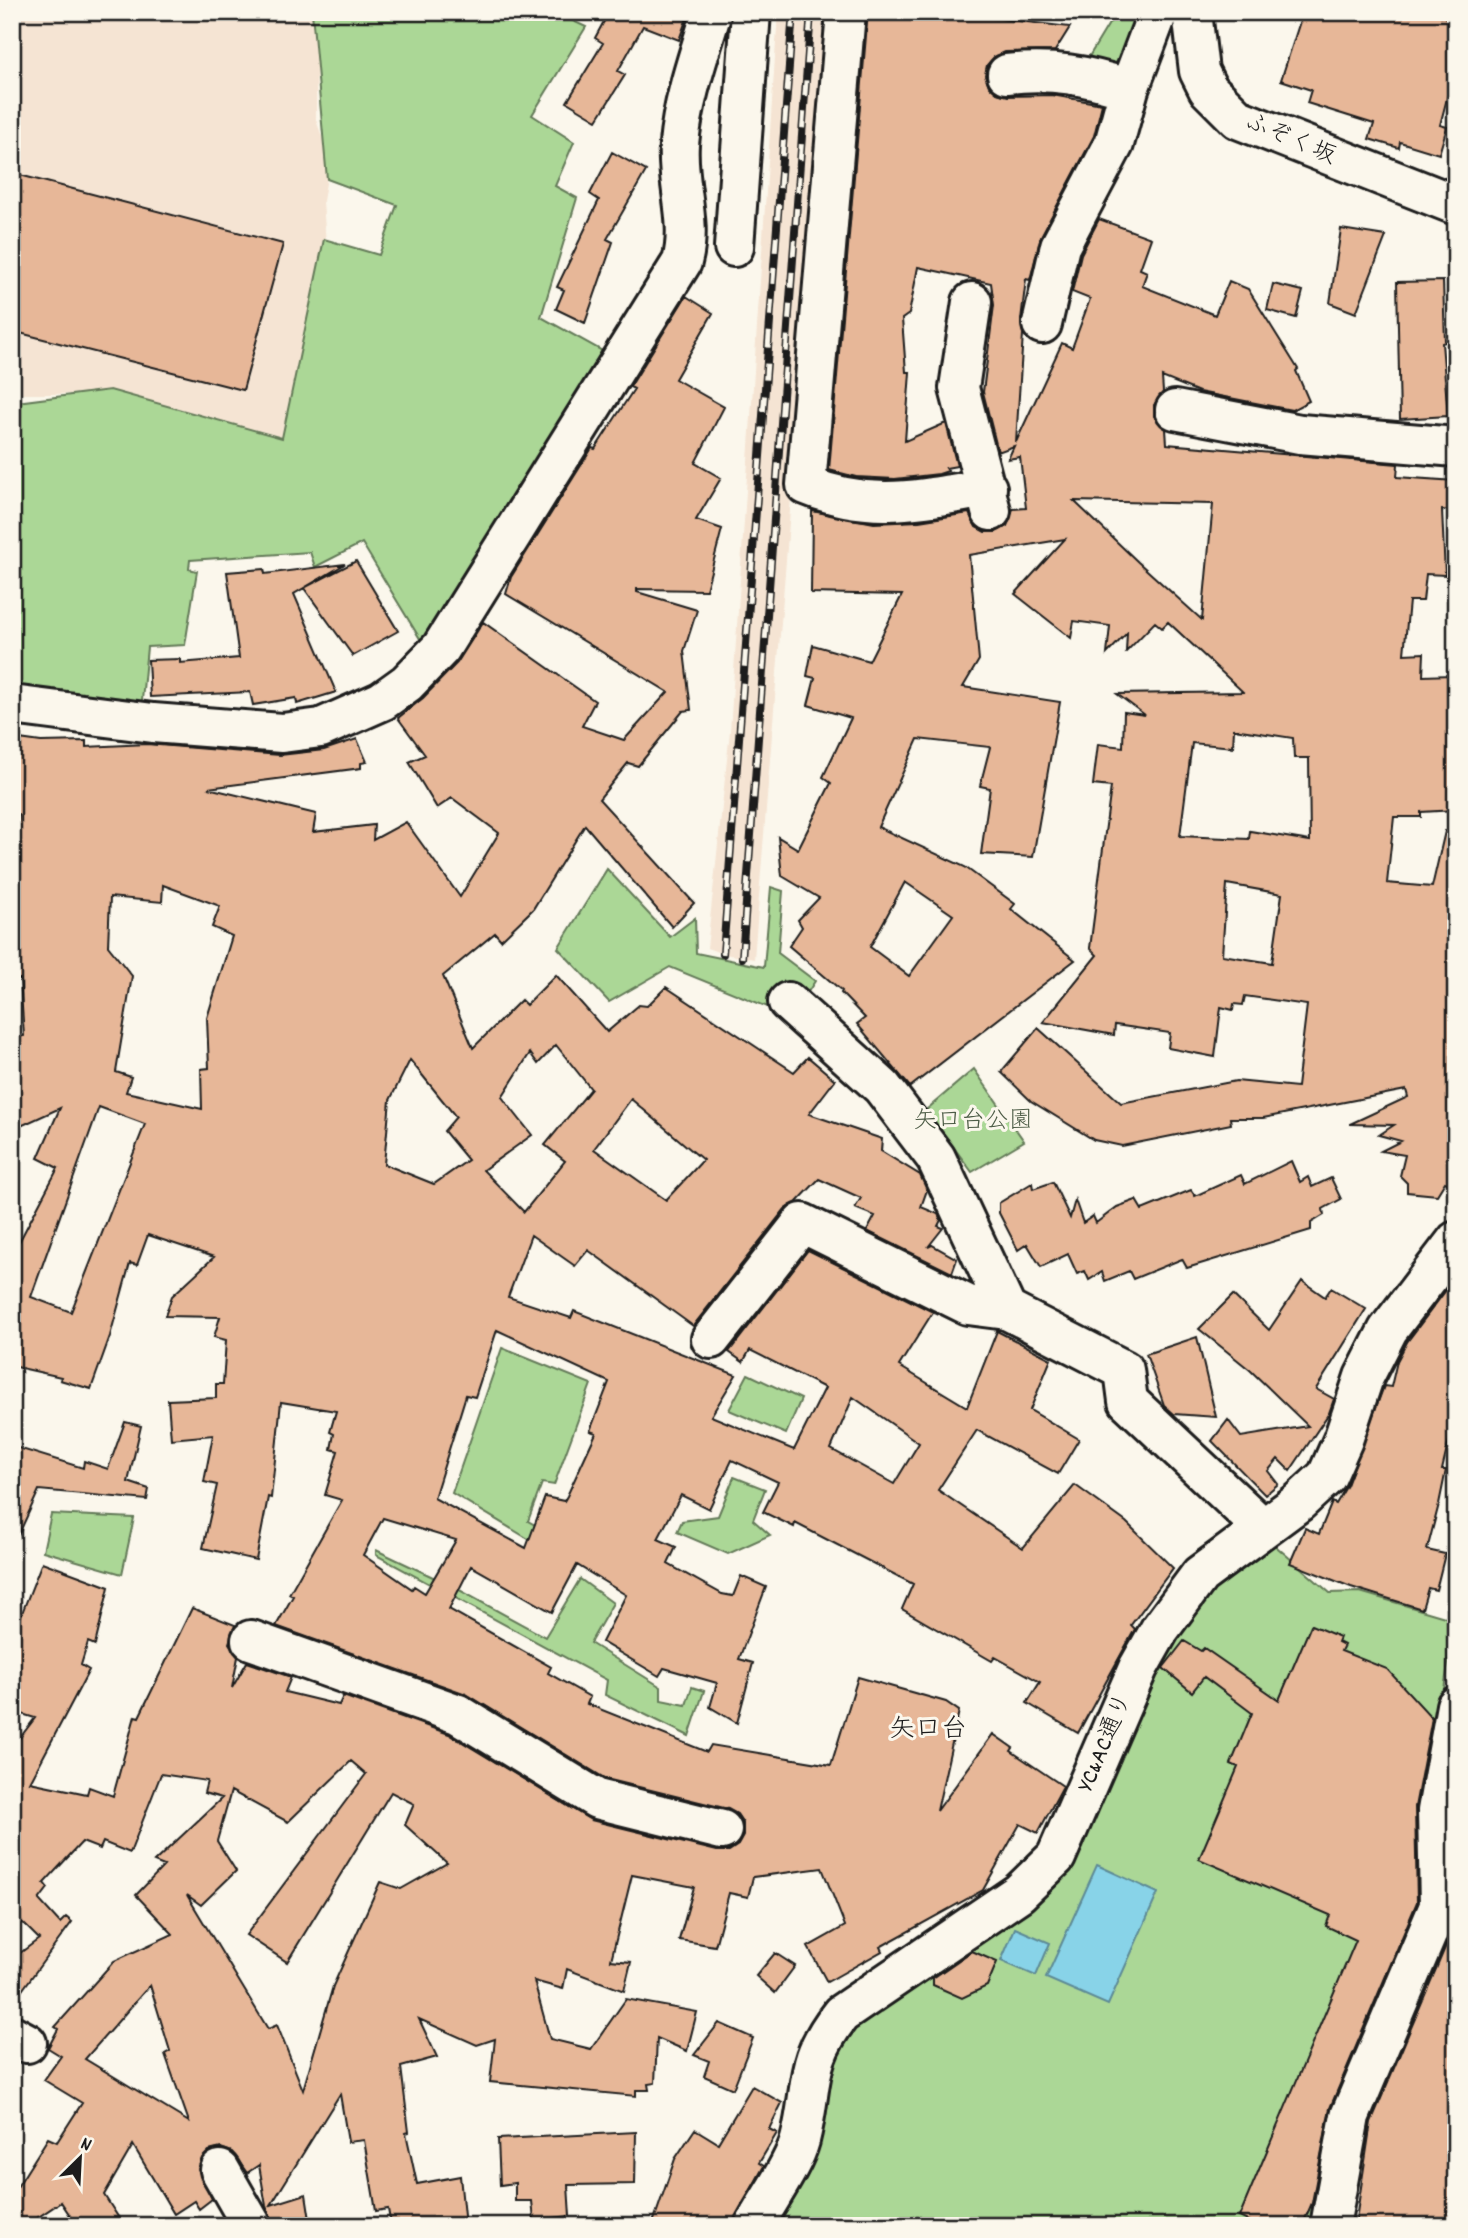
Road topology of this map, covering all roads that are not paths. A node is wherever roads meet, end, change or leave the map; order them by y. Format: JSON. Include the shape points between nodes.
{"nodes":[{"id":1,"x":712,"y":12,"type":"edge"},
{"id":2,"x":751,"y":12,"type":"edge"},
{"id":3,"x":846,"y":12,"type":"edge"},
{"id":4,"x":1158,"y":12,"type":"edge"},
{"id":5,"x":1192,"y":12,"type":"edge"},
{"id":6,"x":1007,"y":74,"type":"dead end"},
{"id":7,"x":1129,"y":89,"type":"junction"},
{"id":8,"x":1456,"y":205,"type":"edge"},
{"id":9,"x":734,"y":247,"type":"dead end"},
{"id":10,"x":972,"y":302,"type":"dead end"},
{"id":11,"x":1042,"y":324,"type":"dead end"},
{"id":12,"x":1175,"y":410,"type":"dead end"},
{"id":13,"x":1456,"y":447,"type":"edge"},
{"id":14,"x":12,"y":705,"type":"edge"},
{"id":15,"x":788,"y":1002,"type":"dead end"},
{"id":16,"x":1456,"y":1241,"type":"edge"},
{"id":17,"x":1007,"y":1310,"type":"junction"},
{"id":18,"x":711,"y":1339,"type":"dead end"},
{"id":19,"x":1263,"y":1528,"type":"junction"},
{"id":20,"x":251,"y":1640,"type":"dead end"},
{"id":21,"x":1456,"y":1706,"type":"edge"},
{"id":22,"x":722,"y":1830,"type":"dead end"},
{"id":23,"x":220,"y":2170,"type":"dead end"},
{"id":24,"x":252,"y":2226,"type":"edge"},
{"id":25,"x":754,"y":2226,"type":"edge"},
{"id":26,"x":1330,"y":2226,"type":"edge"}],
"edges":[{"from":1,"to":14,"type":"street","via":[[679,145],[687,226],[682,262],[441,648],[407,683],[356,714],[321,728],[282,733]]},
{"from":2,"to":9,"type":"street"},
{"from":3,"to":10,"type":"street","via":[[806,485],[835,497],[895,503],[989,499],[959,388]]},
{"from":4,"to":7,"type":"street"},
{"from":5,"to":8,"type":"street","name":"ふぞく坂","via":[[1199,71],[1208,89],[1238,118]]},
{"from":6,"to":7,"type":"street","via":[[1065,72]]},
{"from":7,"to":11,"type":"street","via":[[1114,144],[1060,246]]},
{"from":12,"to":13,"type":"street","via":[[1300,434]]},
{"from":15,"to":17,"type":"street","via":[[882,1087],[936,1158]]},
{"from":16,"to":19,"type":"street","name":"YC&AC通り","via":[[1388,1330],[1364,1377],[1327,1476]]},
{"from":17,"to":18,"type":"street","via":[[968,1305],[802,1223]]},
{"from":17,"to":19,"type":"street","via":[[1124,1370],[1128,1401]]},
{"from":19,"to":25,"type":"street","name":"YC&AC通り","via":[[1200,1575],[1160,1629],[1138,1668],[1056,1857],[1019,1893],[860,1999],[824,2035],[811,2065],[800,2143]]},
{"from":20,"to":22,"type":"street","via":[[458,1714],[597,1799]]},
{"from":21,"to":26,"type":"street","via":[[1437,1811],[1439,1906],[1350,2116]]},
{"from":23,"to":24,"type":"street"}]}
